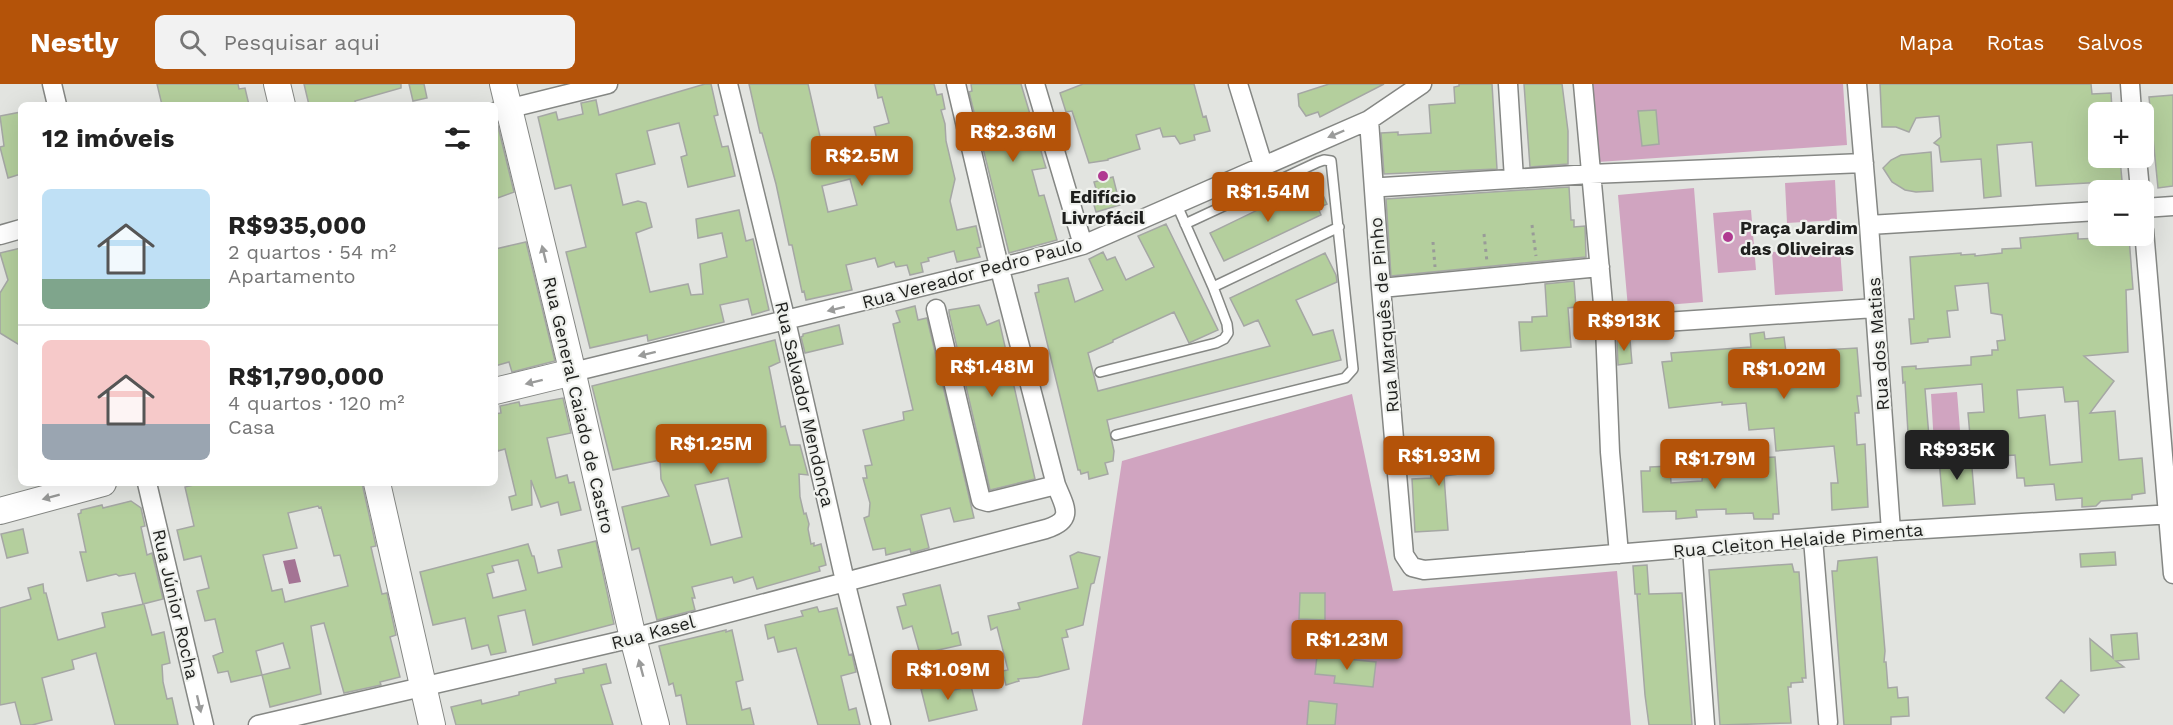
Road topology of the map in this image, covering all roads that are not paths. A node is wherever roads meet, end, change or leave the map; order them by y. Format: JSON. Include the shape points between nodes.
{"nodes":[{"id":1,"x":52,"y":84,"type":"edge"},
{"id":2,"x":277,"y":84,"type":"edge"},
{"id":3,"x":502,"y":84,"type":"edge"},
{"id":4,"x":608,"y":84,"type":"edge"},
{"id":5,"x":728,"y":84,"type":"edge"},
{"id":6,"x":956,"y":84,"type":"edge"},
{"id":7,"x":1035,"y":84,"type":"edge"},
{"id":8,"x":1238,"y":84,"type":"edge"},
{"id":9,"x":1422,"y":84,"type":"edge"},
{"id":10,"x":1508,"y":84,"type":"edge"},
{"id":11,"x":1583,"y":84,"type":"edge"},
{"id":12,"x":1857,"y":84,"type":"edge"},
{"id":13,"x":2130,"y":84,"type":"edge"},
{"id":14,"x":56,"y":102,"type":"edge"},
{"id":15,"x":281,"y":102,"type":"edge"},
{"id":16,"x":2131,"y":102,"type":"edge"},
{"id":17,"x":502,"y":110,"type":"edge"},
{"id":18,"x":1369,"y":120,"type":"junction"},
{"id":19,"x":1864,"y":163,"type":"junction"},
{"id":20,"x":1263,"y":165,"type":"junction"},
{"id":21,"x":1590,"y":174,"type":"junction"},
{"id":22,"x":1514,"y":179,"type":"junction"},
{"id":23,"x":1383,"y":187,"type":"dead end"},
{"id":24,"x":1176,"y":203,"type":"junction"},
{"id":25,"x":2173,"y":206,"type":"edge"},
{"id":26,"x":2154,"y":207,"type":"edge"},
{"id":27,"x":2088,"y":212,"type":"edge"},
{"id":28,"x":1185,"y":224,"type":"junction"},
{"id":29,"x":1869,"y":225,"type":"junction"},
{"id":30,"x":1339,"y":226,"type":"junction"},
{"id":31,"x":18,"y":230,"type":"edge"},
{"id":32,"x":0,"y":234,"type":"edge"},
{"id":33,"x":1083,"y":244,"type":"junction"},
{"id":34,"x":2146,"y":246,"type":"edge"},
{"id":35,"x":1000,"y":267,"type":"junction"},
{"id":36,"x":1600,"y":267,"type":"junction"},
{"id":37,"x":1213,"y":287,"type":"junction"},
{"id":38,"x":1381,"y":288,"type":"junction"},
{"id":39,"x":936,"y":309,"type":"dead end"},
{"id":40,"x":1875,"y":309,"type":"junction"},
{"id":41,"x":786,"y":321,"type":"junction"},
{"id":42,"x":1605,"y":326,"type":"junction"},
{"id":43,"x":573,"y":372,"type":"junction"},
{"id":44,"x":1100,"y":372,"type":"dead end"},
{"id":45,"x":498,"y":390,"type":"edge"},
{"id":46,"x":1116,"y":435,"type":"dead end"},
{"id":47,"x":1056,"y":485,"type":"junction"},
{"id":48,"x":92,"y":486,"type":"edge"},
{"id":49,"x":148,"y":486,"type":"edge"},
{"id":50,"x":378,"y":486,"type":"edge"},
{"id":51,"x":0,"y":511,"type":"edge"},
{"id":52,"x":2171,"y":514,"type":"edge"},
{"id":53,"x":1891,"y":531,"type":"junction"},
{"id":54,"x":1813,"y":538,"type":"junction"},
{"id":55,"x":1692,"y":548,"type":"junction"},
{"id":56,"x":1620,"y":554,"type":"junction"},
{"id":57,"x":1424,"y":570,"type":"joint"},
{"id":58,"x":2173,"y":574,"type":"edge"},
{"id":59,"x":845,"y":581,"type":"junction"},
{"id":60,"x":633,"y":638,"type":"junction"},
{"id":61,"x":423,"y":687,"type":"junction"},
{"id":62,"x":1827,"y":722,"type":"dead end"},
{"id":63,"x":204,"y":725,"type":"edge"},
{"id":64,"x":258,"y":725,"type":"edge"},
{"id":65,"x":432,"y":725,"type":"edge"},
{"id":66,"x":656,"y":725,"type":"edge"},
{"id":67,"x":881,"y":725,"type":"edge"},
{"id":68,"x":1705,"y":725,"type":"edge"}],
"edges":[{"from":1,"to":14,"type":"street"},
{"from":2,"to":15,"type":"street"},
{"from":3,"to":17,"type":"street","name":"Rua General Caiado de Castro"},
{"from":4,"to":17,"type":"street"},
{"from":5,"to":41,"type":"street","name":"Rua Salvador Mendonça"},
{"from":6,"to":35,"type":"street"},
{"from":7,"to":33,"type":"street"},
{"from":8,"to":20,"type":"street"},
{"from":9,"to":18,"type":"street","name":"Rua Vereador Pedro Paulo"},
{"from":10,"to":22,"type":"street"},
{"from":11,"to":21,"type":"street"},
{"from":12,"to":19,"type":"street","name":"Rua dos Matias"},
{"from":13,"to":16,"type":"street"},
{"from":43,"to":17,"type":"street","name":"Rua General Caiado de Castro","one_way":true},
{"from":18,"to":20,"type":"street","name":"Rua Vereador Pedro Paulo","one_way":true},
{"from":18,"to":38,"type":"street","name":"Rua Marquês de Pinho"},
{"from":19,"to":21,"type":"street"},
{"from":19,"to":29,"type":"street","name":"Rua dos Matias"},
{"from":20,"to":24,"type":"street","name":"Rua Vereador Pedro Paulo"},
{"from":21,"to":22,"type":"street"},
{"from":21,"to":36,"type":"street"},
{"from":22,"to":23,"type":"street"},
{"from":24,"to":28,"type":"lane"},
{"from":24,"to":33,"type":"street","name":"Rua Vereador Pedro Paulo"},
{"from":25,"to":26,"type":"street"},
{"from":27,"to":29,"type":"street"},
{"from":28,"to":30,"type":"lane","via":[[1324,160],[1333,165]]},
{"from":28,"to":37,"type":"lane"},
{"from":29,"to":40,"type":"street","name":"Rua dos Matias"},
{"from":30,"to":37,"type":"lane"},
{"from":30,"to":46,"type":"lane","via":[[1353,369],[1350,375]]},
{"from":31,"to":32,"type":"street"},
{"from":33,"to":35,"type":"street","name":"Rua Vereador Pedro Paulo"},
{"from":34,"to":52,"type":"street"},
{"from":35,"to":41,"type":"street","name":"Rua Vereador Pedro Paulo","one_way":true},
{"from":35,"to":47,"type":"street"},
{"from":36,"to":38,"type":"street"},
{"from":36,"to":42,"type":"street"},
{"from":37,"to":44,"type":"lane","via":[[1227,324],[1224,339]]},
{"from":38,"to":57,"type":"street","name":"Rua Marquês de Pinho","via":[[1404,555],[1412,567]]},
{"from":39,"to":47,"type":"street","via":[[981,500],[988,502]]},
{"from":40,"to":42,"type":"street"},
{"from":40,"to":53,"type":"street","name":"Rua dos Matias"},
{"from":41,"to":43,"type":"street","name":"Rua Vereador Pedro Paulo","one_way":true},
{"from":41,"to":59,"type":"street","name":"Rua Salvador Mendonça"},
{"from":42,"to":56,"type":"street","via":[[1610,452]]},
{"from":43,"to":45,"type":"street","name":"Rua Vereador Pedro Paulo","one_way":true},
{"from":43,"to":60,"type":"street","name":"Rua General Caiado de Castro"},
{"from":47,"to":59,"type":"street","name":"Rua Kasel","via":[[1066,515],[1063,521],[1046,529]]},
{"from":48,"to":51,"type":"street","one_way":true},
{"from":49,"to":63,"type":"street","name":"Rua Júnior Rocha","one_way":true},
{"from":50,"to":61,"type":"street"},
{"from":52,"to":53,"type":"street","name":"Rua Cleiton Helaide Pimenta"},
{"from":52,"to":58,"type":"street"},
{"from":53,"to":54,"type":"street","name":"Rua Cleiton Helaide Pimenta"},
{"from":54,"to":55,"type":"street","name":"Rua Cleiton Helaide Pimenta"},
{"from":54,"to":62,"type":"street"},
{"from":55,"to":56,"type":"street","name":"Rua Cleiton Helaide Pimenta"},
{"from":55,"to":68,"type":"street"},
{"from":56,"to":57,"type":"street","name":"Rua Cleiton Helaide Pimenta"},
{"from":59,"to":60,"type":"street","name":"Rua Kasel"},
{"from":59,"to":67,"type":"street","name":"Rua Salvador Mendonça"},
{"from":60,"to":61,"type":"street","name":"Rua Kasel"},
{"from":66,"to":60,"type":"street","name":"Rua General Caiado de Castro","one_way":true},
{"from":61,"to":64,"type":"street","name":"Rua Kasel"},
{"from":61,"to":65,"type":"street"}]}
